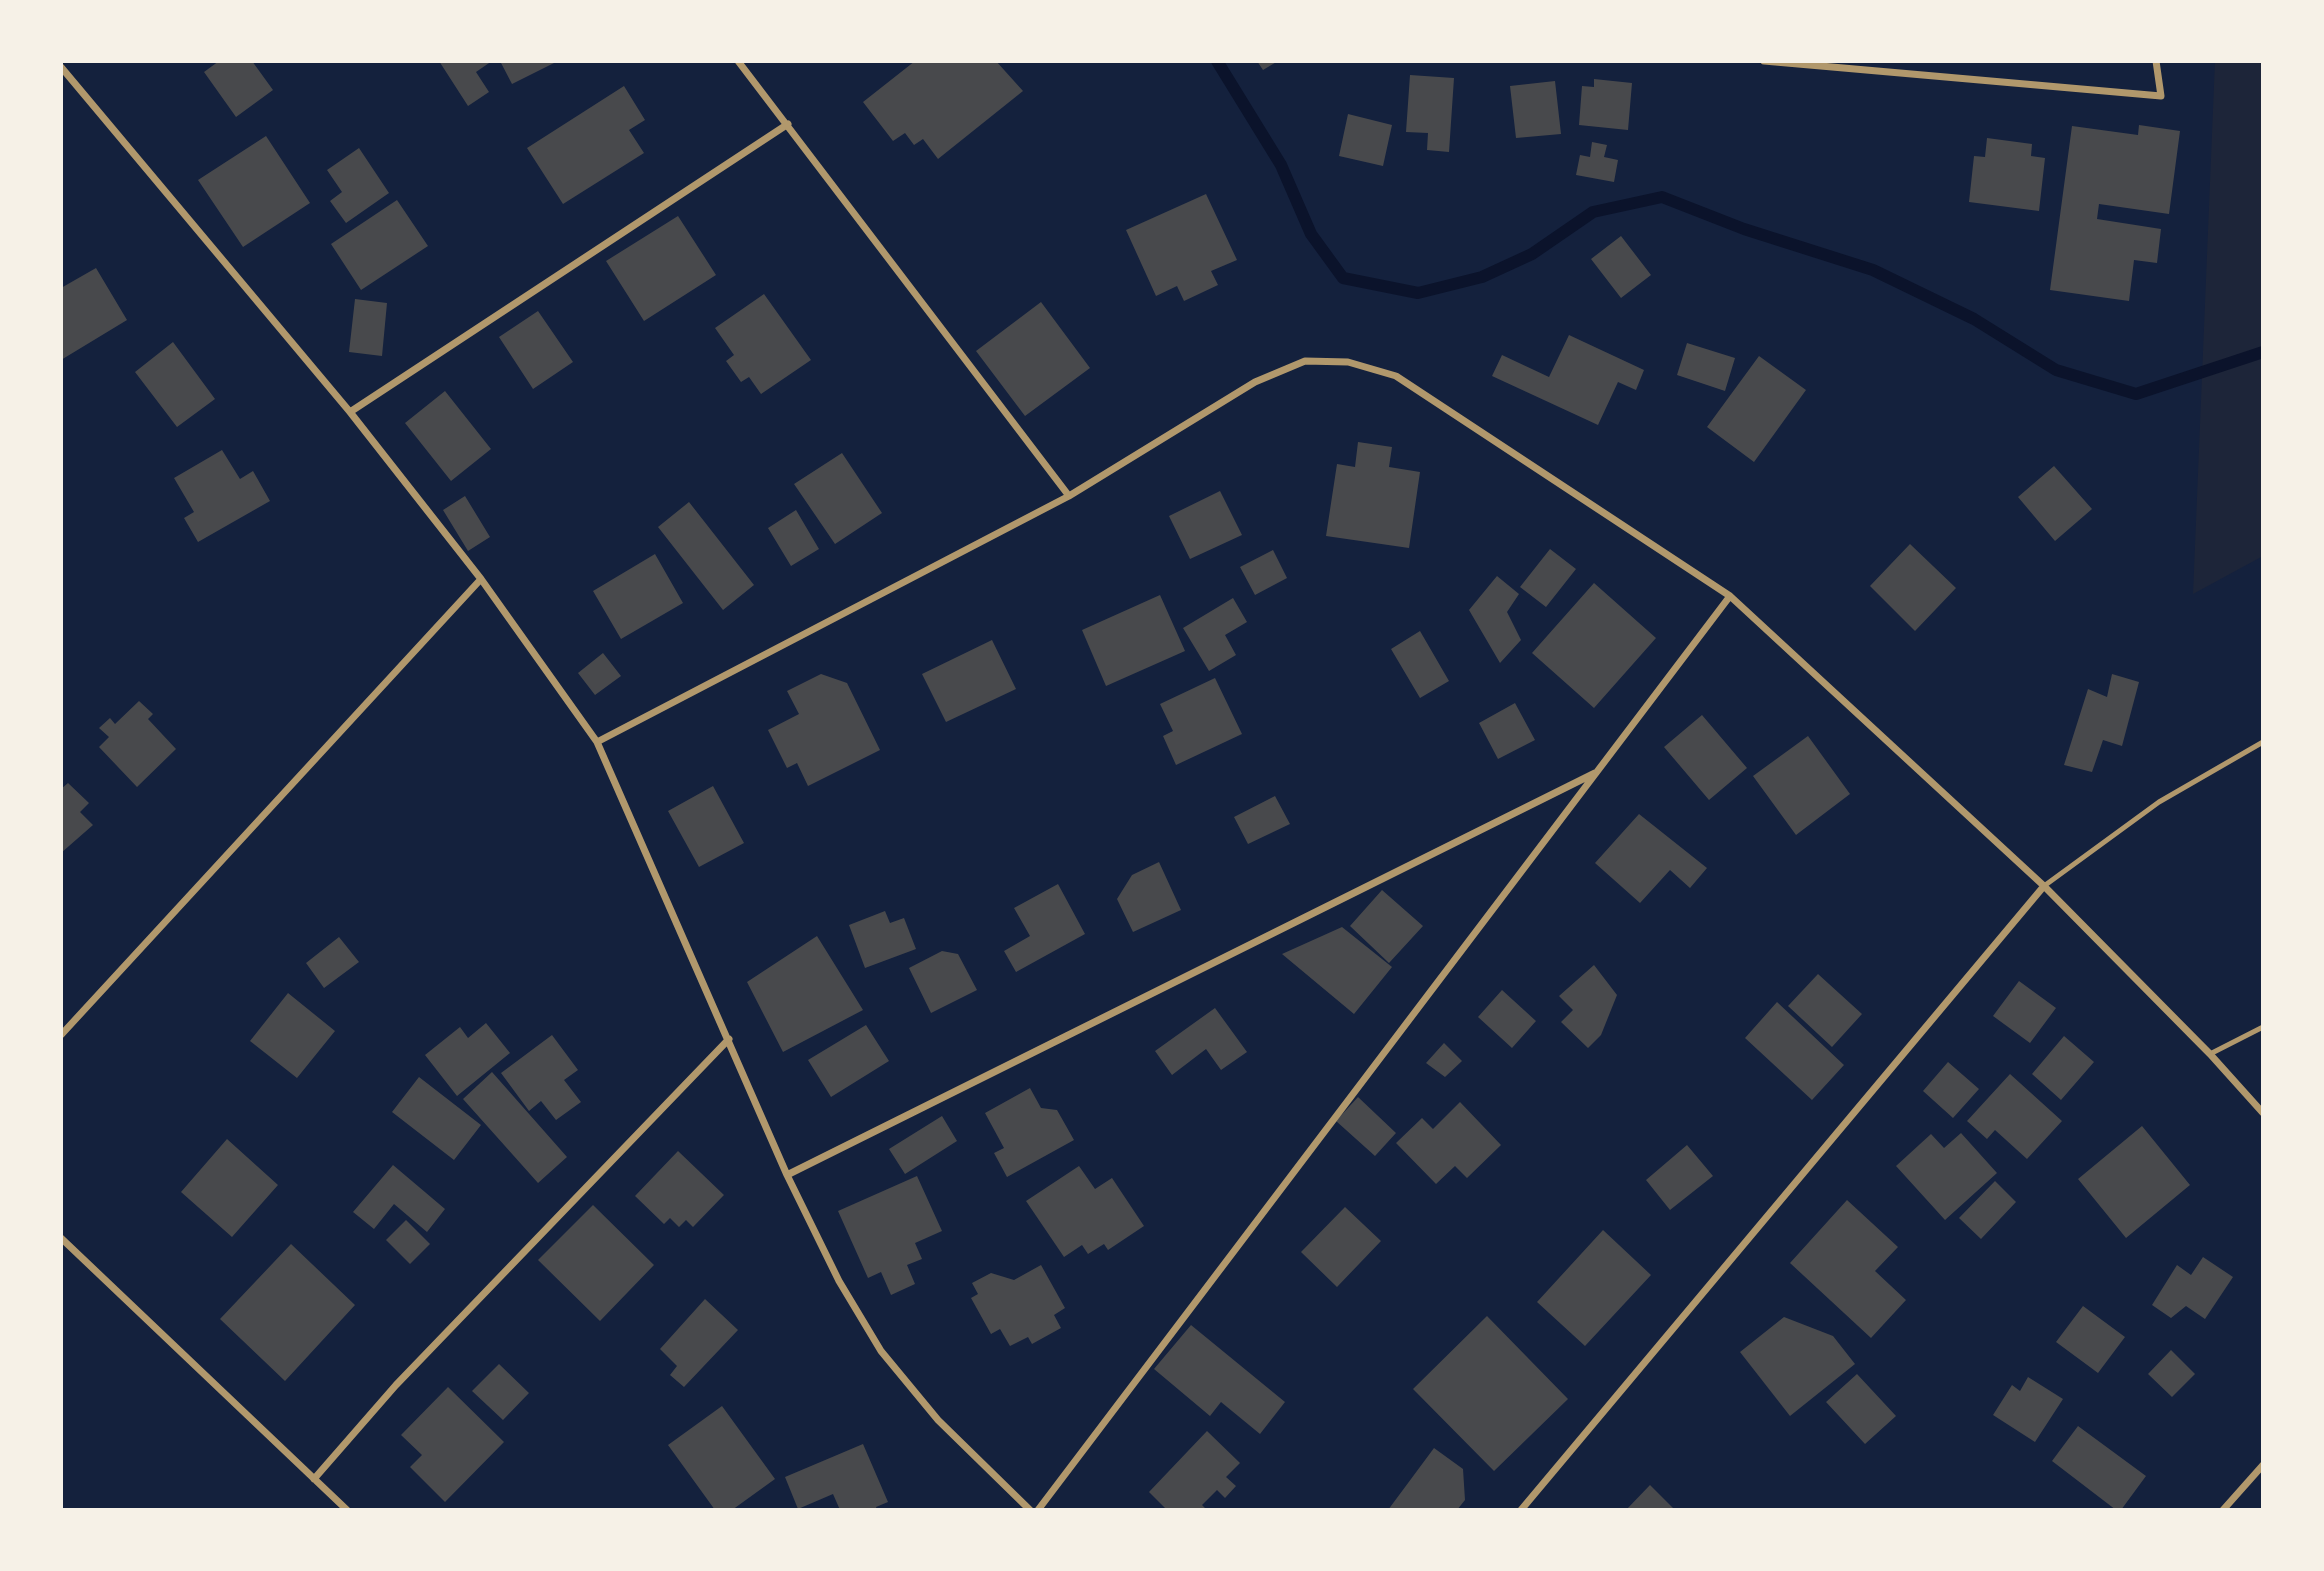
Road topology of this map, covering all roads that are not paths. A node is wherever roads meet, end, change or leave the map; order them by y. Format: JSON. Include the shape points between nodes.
{"nodes":[{"id":1,"x":738,"y":61,"type":"edge"},
{"id":2,"x":1764,"y":61,"type":"edge"},
{"id":3,"x":2156,"y":61,"type":"edge"},
{"id":4,"x":61,"y":67,"type":"edge"},
{"id":5,"x":788,"y":124,"type":"junction"},
{"id":6,"x":350,"y":412,"type":"junction"},
{"id":7,"x":1069,"y":496,"type":"junction"},
{"id":8,"x":481,"y":579,"type":"junction"},
{"id":9,"x":1730,"y":596,"type":"junction"},
{"id":10,"x":597,"y":742,"type":"junction"},
{"id":11,"x":2263,"y":742,"type":"edge"},
{"id":12,"x":1598,"y":771,"type":"junction"},
{"id":13,"x":2044,"y":886,"type":"junction"},
{"id":14,"x":2263,"y":1027,"type":"edge"},
{"id":15,"x":61,"y":1035,"type":"edge"},
{"id":16,"x":729,"y":1039,"type":"junction"},
{"id":17,"x":2210,"y":1054,"type":"junction"},
{"id":18,"x":2263,"y":1113,"type":"edge"},
{"id":19,"x":788,"y":1175,"type":"junction"},
{"id":20,"x":61,"y":1238,"type":"edge"},
{"id":21,"x":2263,"y":1465,"type":"edge"},
{"id":22,"x":314,"y":1479,"type":"junction"},
{"id":23,"x":347,"y":1510,"type":"edge"},
{"id":24,"x":1030,"y":1510,"type":"edge"},
{"id":25,"x":1038,"y":1510,"type":"edge"},
{"id":26,"x":1521,"y":1510,"type":"edge"},
{"id":27,"x":2223,"y":1510,"type":"edge"}],
"edges":[{"from":1,"to":5,"type":"street"},
{"from":2,"to":3,"type":"street","via":[[2161,96]]},
{"from":4,"to":6,"type":"street"},
{"from":5,"to":6,"type":"street"},
{"from":5,"to":7,"type":"street"},
{"from":6,"to":8,"type":"street"},
{"from":7,"to":9,"type":"street","via":[[1255,382],[1306,361],[1348,362],[1396,376]]},
{"from":7,"to":10,"type":"street"},
{"from":8,"to":10,"type":"street"},
{"from":8,"to":15,"type":"street"},
{"from":9,"to":12,"type":"street"},
{"from":9,"to":13,"type":"street"},
{"from":10,"to":16,"type":"street"},
{"from":11,"to":13,"type":"lane","via":[[2159,802]]},
{"from":12,"to":19,"type":"street"},
{"from":12,"to":25,"type":"street"},
{"from":13,"to":17,"type":"street"},
{"from":13,"to":26,"type":"street"},
{"from":14,"to":17,"type":"lane"},
{"from":16,"to":19,"type":"street"},
{"from":16,"to":22,"type":"street","via":[[396,1385]]},
{"from":17,"to":18,"type":"street"},
{"from":19,"to":24,"type":"street","via":[[839,1281],[881,1350],[938,1420]]},
{"from":20,"to":22,"type":"street"},
{"from":21,"to":27,"type":"street"},
{"from":22,"to":23,"type":"street"}]}
